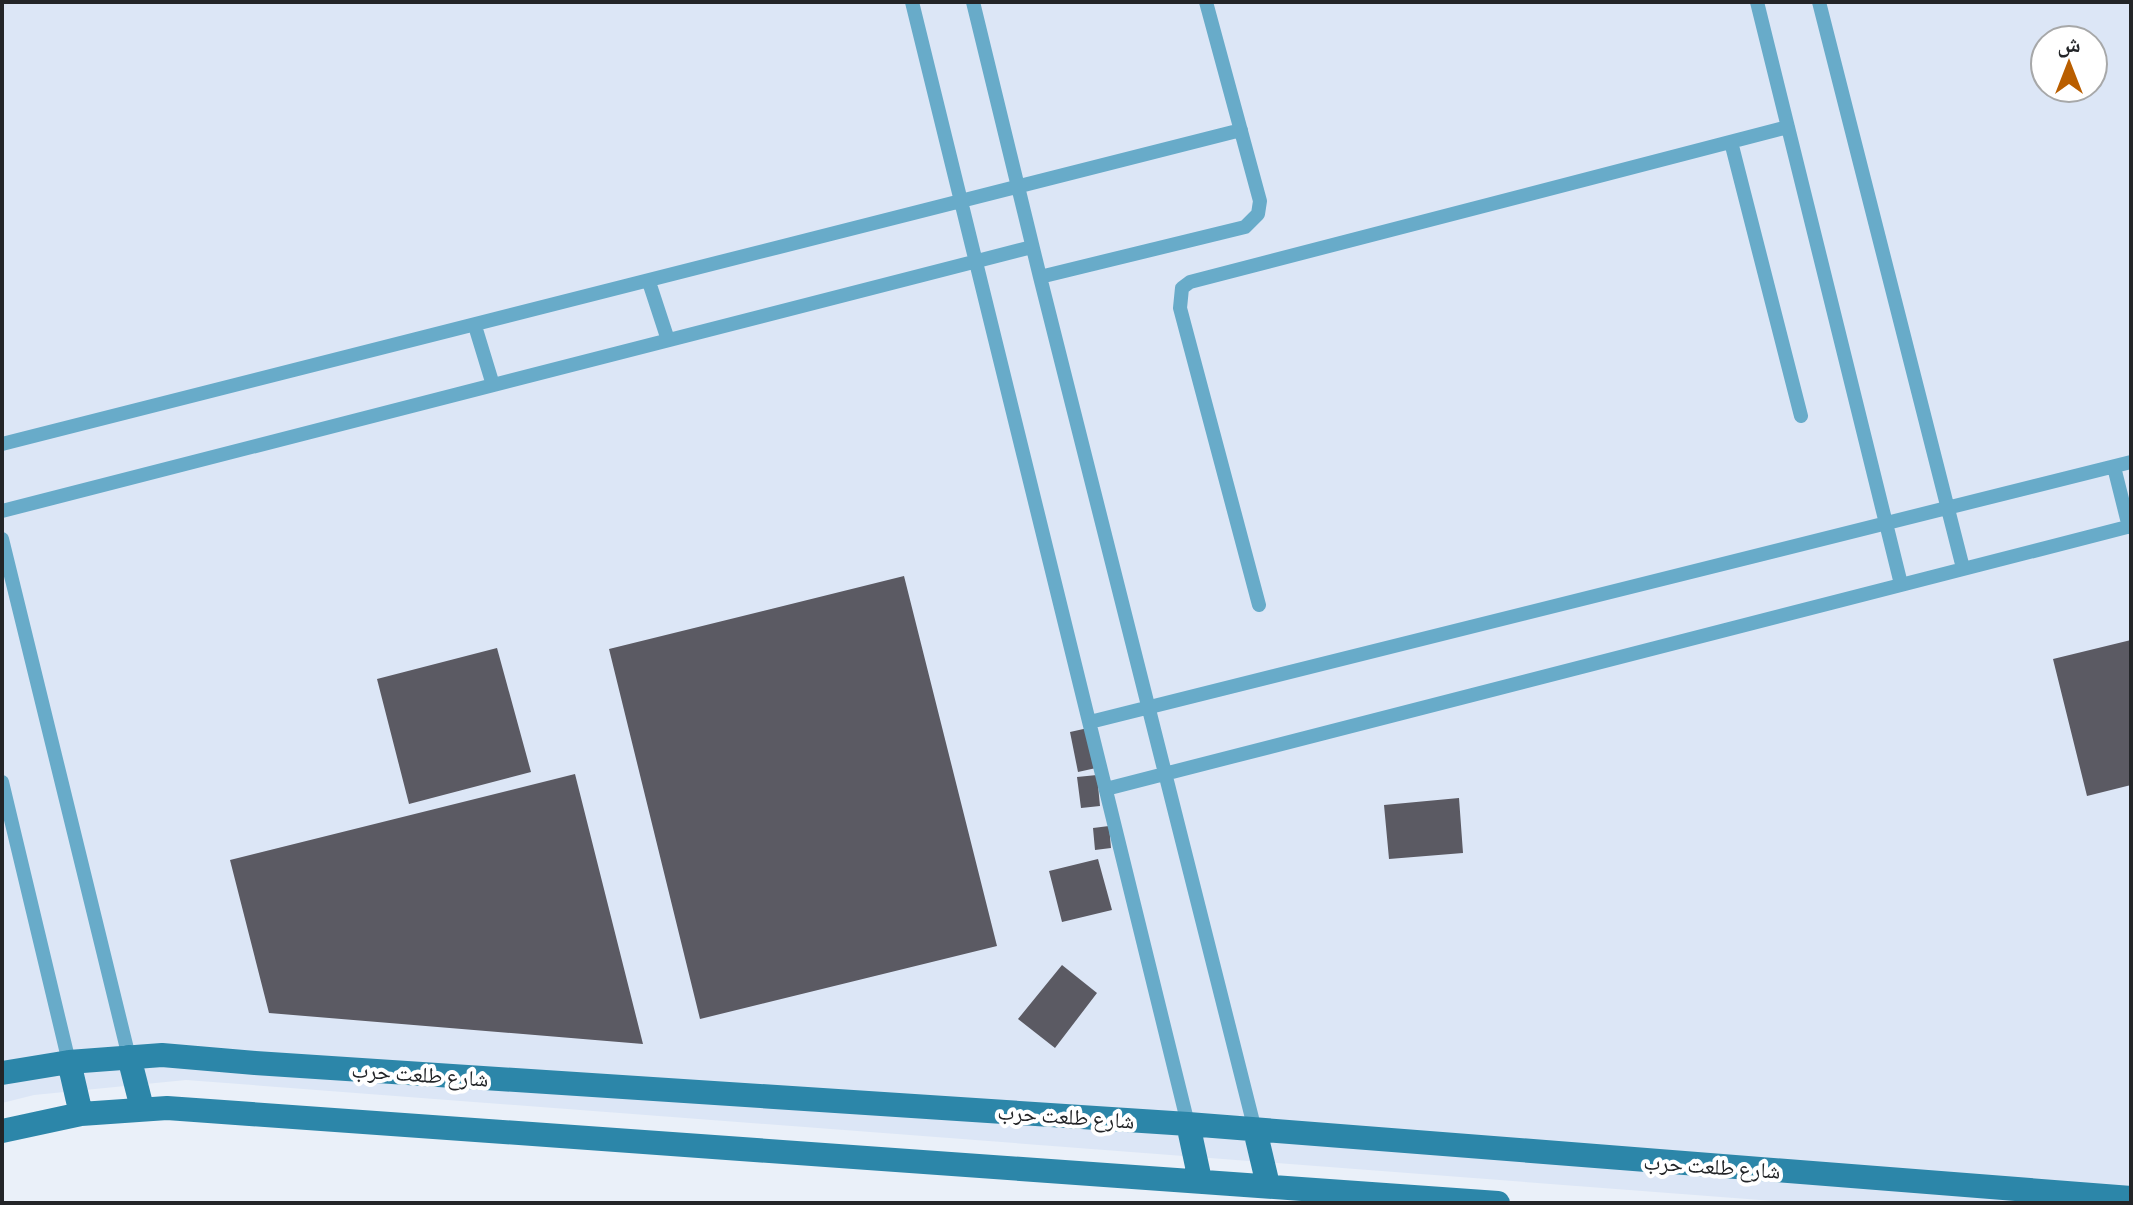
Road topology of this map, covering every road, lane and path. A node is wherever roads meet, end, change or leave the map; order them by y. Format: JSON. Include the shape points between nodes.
{"nodes":[{"id":1,"x":912,"y":2,"type":"edge"},
{"id":2,"x":973,"y":2,"type":"edge"},
{"id":3,"x":1206,"y":2,"type":"edge"},
{"id":4,"x":1757,"y":2,"type":"edge"},
{"id":5,"x":1819,"y":2,"type":"edge"},
{"id":6,"x":1788,"y":127,"type":"junction"},
{"id":7,"x":1241,"y":130,"type":"junction"},
{"id":8,"x":1731,"y":142,"type":"junction"},
{"id":9,"x":1018,"y":187,"type":"junction"},
{"id":10,"x":963,"y":201,"type":"junction"},
{"id":11,"x":1032,"y":247,"type":"junction"},
{"id":12,"x":977,"y":261,"type":"junction"},
{"id":13,"x":1040,"y":277,"type":"junction"},
{"id":14,"x":649,"y":282,"type":"junction"},
{"id":15,"x":475,"y":326,"type":"junction"},
{"id":16,"x":668,"y":340,"type":"junction"},
{"id":17,"x":493,"y":385,"type":"junction"},
{"id":18,"x":1801,"y":416,"type":"dead end"},
{"id":19,"x":2,"y":444,"type":"edge"},
{"id":20,"x":2131,"y":462,"type":"edge"},
{"id":21,"x":2114,"y":467,"type":"junction"},
{"id":22,"x":1948,"y":508,"type":"junction"},
{"id":23,"x":2,"y":511,"type":"edge"},
{"id":24,"x":1886,"y":523,"type":"junction"},
{"id":25,"x":2130,"y":526,"type":"edge"},
{"id":26,"x":2,"y":539,"type":"edge"},
{"id":27,"x":1963,"y":568,"type":"junction"},
{"id":28,"x":1901,"y":584,"type":"junction"},
{"id":29,"x":1259,"y":605,"type":"dead end"},
{"id":30,"x":1149,"y":707,"type":"junction"},
{"id":31,"x":1090,"y":722,"type":"junction"},
{"id":32,"x":1165,"y":773,"type":"junction"},
{"id":33,"x":2,"y":782,"type":"edge"},
{"id":34,"x":1106,"y":789,"type":"junction"},
{"id":35,"x":129,"y":1057,"type":"junction"},
{"id":36,"x":69,"y":1062,"type":"junction"},
{"id":37,"x":2,"y":1073,"type":"edge"},
{"id":38,"x":142,"y":1108,"type":"junction"},
{"id":39,"x":81,"y":1114,"type":"junction"},
{"id":40,"x":1188,"y":1124,"type":"junction"},
{"id":41,"x":1255,"y":1130,"type":"junction"},
{"id":42,"x":2,"y":1131,"type":"edge"},
{"id":43,"x":1200,"y":1180,"type":"junction"},
{"id":44,"x":1268,"y":1185,"type":"junction"},
{"id":45,"x":2131,"y":1198,"type":"edge"},
{"id":46,"x":1498,"y":1203,"type":"edge"}],
"edges":[{"from":1,"to":10,"type":"lane"},
{"from":2,"to":9,"type":"lane"},
{"from":3,"to":7,"type":"lane"},
{"from":4,"to":6,"type":"lane"},
{"from":5,"to":22,"type":"lane"},
{"from":6,"to":8,"type":"lane"},
{"from":6,"to":24,"type":"lane"},
{"from":7,"to":9,"type":"lane"},
{"from":7,"to":13,"type":"lane","via":[[1260,201],[1252,222]]},
{"from":8,"to":18,"type":"lane"},
{"from":8,"to":29,"type":"lane","via":[[1182,288],[1180,308]]},
{"from":9,"to":10,"type":"lane"},
{"from":9,"to":11,"type":"lane"},
{"from":10,"to":12,"type":"lane"},
{"from":10,"to":14,"type":"lane"},
{"from":11,"to":12,"type":"lane"},
{"from":11,"to":13,"type":"lane"},
{"from":12,"to":16,"type":"lane"},
{"from":12,"to":31,"type":"lane"},
{"from":13,"to":30,"type":"lane"},
{"from":14,"to":15,"type":"lane"},
{"from":14,"to":16,"type":"lane"},
{"from":15,"to":17,"type":"lane"},
{"from":15,"to":19,"type":"lane"},
{"from":16,"to":17,"type":"lane"},
{"from":17,"to":23,"type":"lane"},
{"from":20,"to":21,"type":"lane"},
{"from":21,"to":22,"type":"lane"},
{"from":21,"to":25,"type":"lane"},
{"from":22,"to":24,"type":"lane"},
{"from":22,"to":27,"type":"lane"},
{"from":24,"to":28,"type":"lane"},
{"from":24,"to":30,"type":"lane"},
{"from":25,"to":27,"type":"lane"},
{"from":26,"to":35,"type":"lane"},
{"from":27,"to":28,"type":"lane"},
{"from":28,"to":32,"type":"lane"},
{"from":30,"to":31,"type":"lane"},
{"from":30,"to":32,"type":"lane"},
{"from":31,"to":34,"type":"lane"},
{"from":32,"to":34,"type":"lane"},
{"from":32,"to":41,"type":"lane"},
{"from":33,"to":36,"type":"lane"},
{"from":34,"to":40,"type":"lane"},
{"from":35,"to":36,"type":"main road","name":"شارع طلعت حرب"},
{"from":35,"to":38,"type":"main road"},
{"from":35,"to":40,"type":"main road","name":"شارع طلعت حرب","via":[[162,1055]]},
{"from":36,"to":37,"type":"main road","name":"شارع طلعت حرب"},
{"from":36,"to":39,"type":"main road"},
{"from":38,"to":39,"type":"main road"},
{"from":38,"to":43,"type":"main road"},
{"from":39,"to":42,"type":"main road"},
{"from":40,"to":41,"type":"main road","name":"شارع طلعت حرب"},
{"from":40,"to":43,"type":"main road"},
{"from":41,"to":44,"type":"main road"},
{"from":41,"to":45,"type":"main road","name":"شارع طلعت حرب"},
{"from":43,"to":44,"type":"main road"},
{"from":44,"to":46,"type":"main road"}]}
